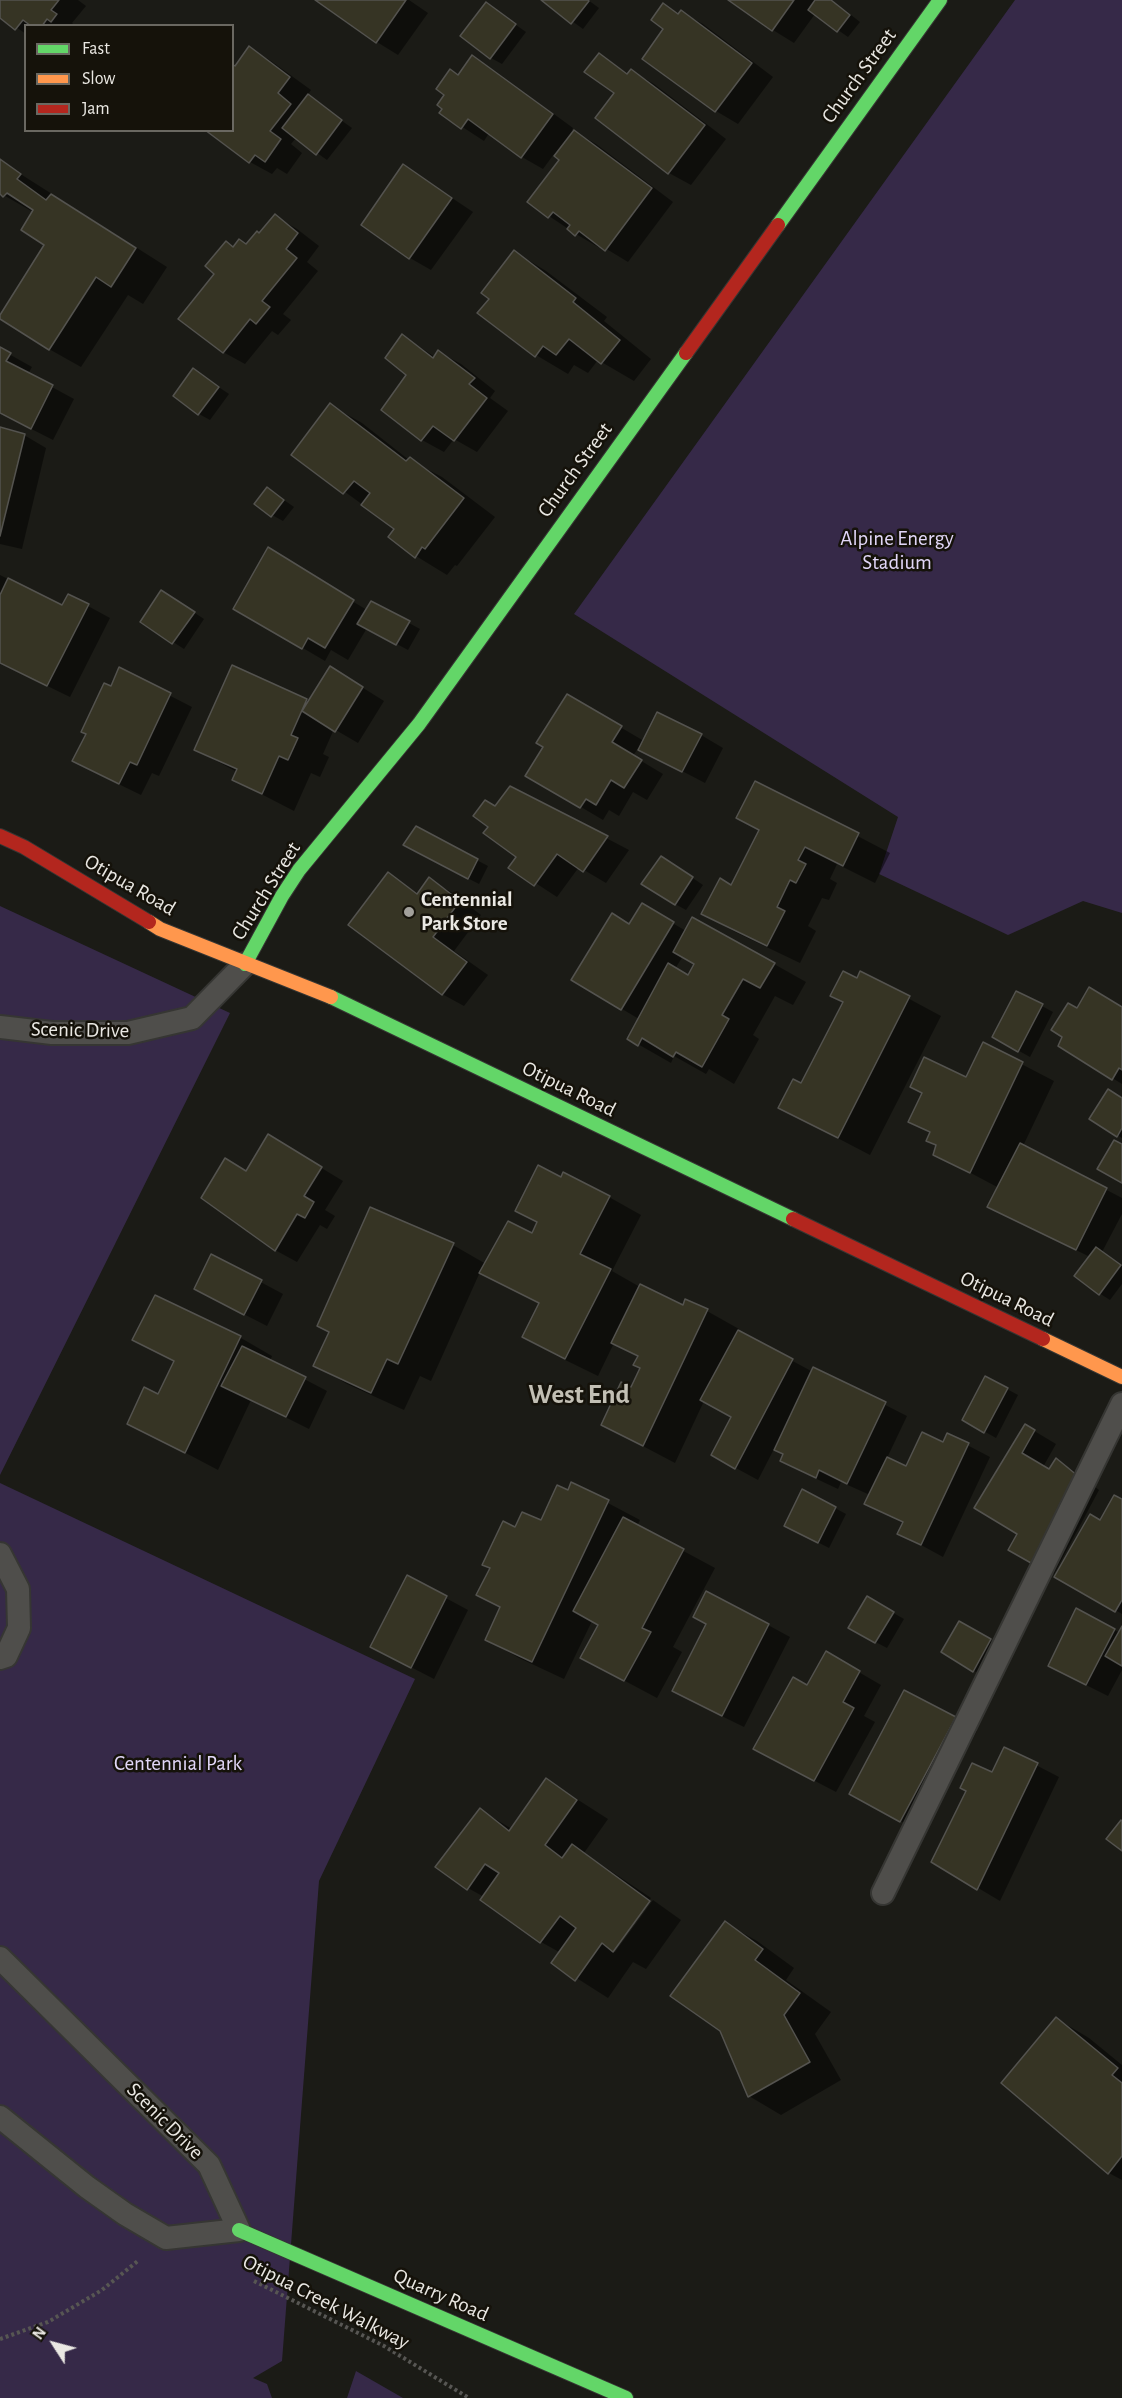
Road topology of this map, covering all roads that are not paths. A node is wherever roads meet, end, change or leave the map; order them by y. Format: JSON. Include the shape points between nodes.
{"nodes":[{"id":1,"x":940,"y":0,"type":"edge"},
{"id":2,"x":0,"y":836,"type":"edge"},
{"id":3,"x":245,"y":964,"type":"junction"},
{"id":4,"x":0,"y":1027,"type":"edge"},
{"id":5,"x":1122,"y":1377,"type":"edge"},
{"id":6,"x":1122,"y":1404,"type":"edge"},
{"id":7,"x":0,"y":1554,"type":"edge"},
{"id":8,"x":0,"y":1658,"type":"edge"},
{"id":9,"x":883,"y":1893,"type":"dead end"},
{"id":10,"x":0,"y":1958,"type":"edge"},
{"id":11,"x":0,"y":2117,"type":"edge"},
{"id":12,"x":239,"y":2230,"type":"junction"},
{"id":13,"x":626,"y":2398,"type":"edge"}],
"edges":[{"from":1,"to":3,"type":"street","name":"Church Street","via":[[419,724],[299,870]]},
{"from":2,"to":3,"type":"street","name":"Otipua Road","via":[[160,928]]},
{"from":3,"to":4,"type":"lane","name":"Scenic Drive","via":[[192,1018],[128,1034],[52,1033]]},
{"from":3,"to":5,"type":"street","name":"Otipua Road","via":[[328,996]]},
{"from":6,"to":9,"type":"lane"},
{"from":7,"to":8,"type":"lane","via":[[18,1589],[19,1628],[6,1656]]},
{"from":10,"to":12,"type":"lane","name":"Scenic Drive","via":[[209,2165]]},
{"from":11,"to":12,"type":"lane","via":[[97,2194],[166,2238]]},
{"from":12,"to":13,"type":"street","name":"Quarry Road"}]}
